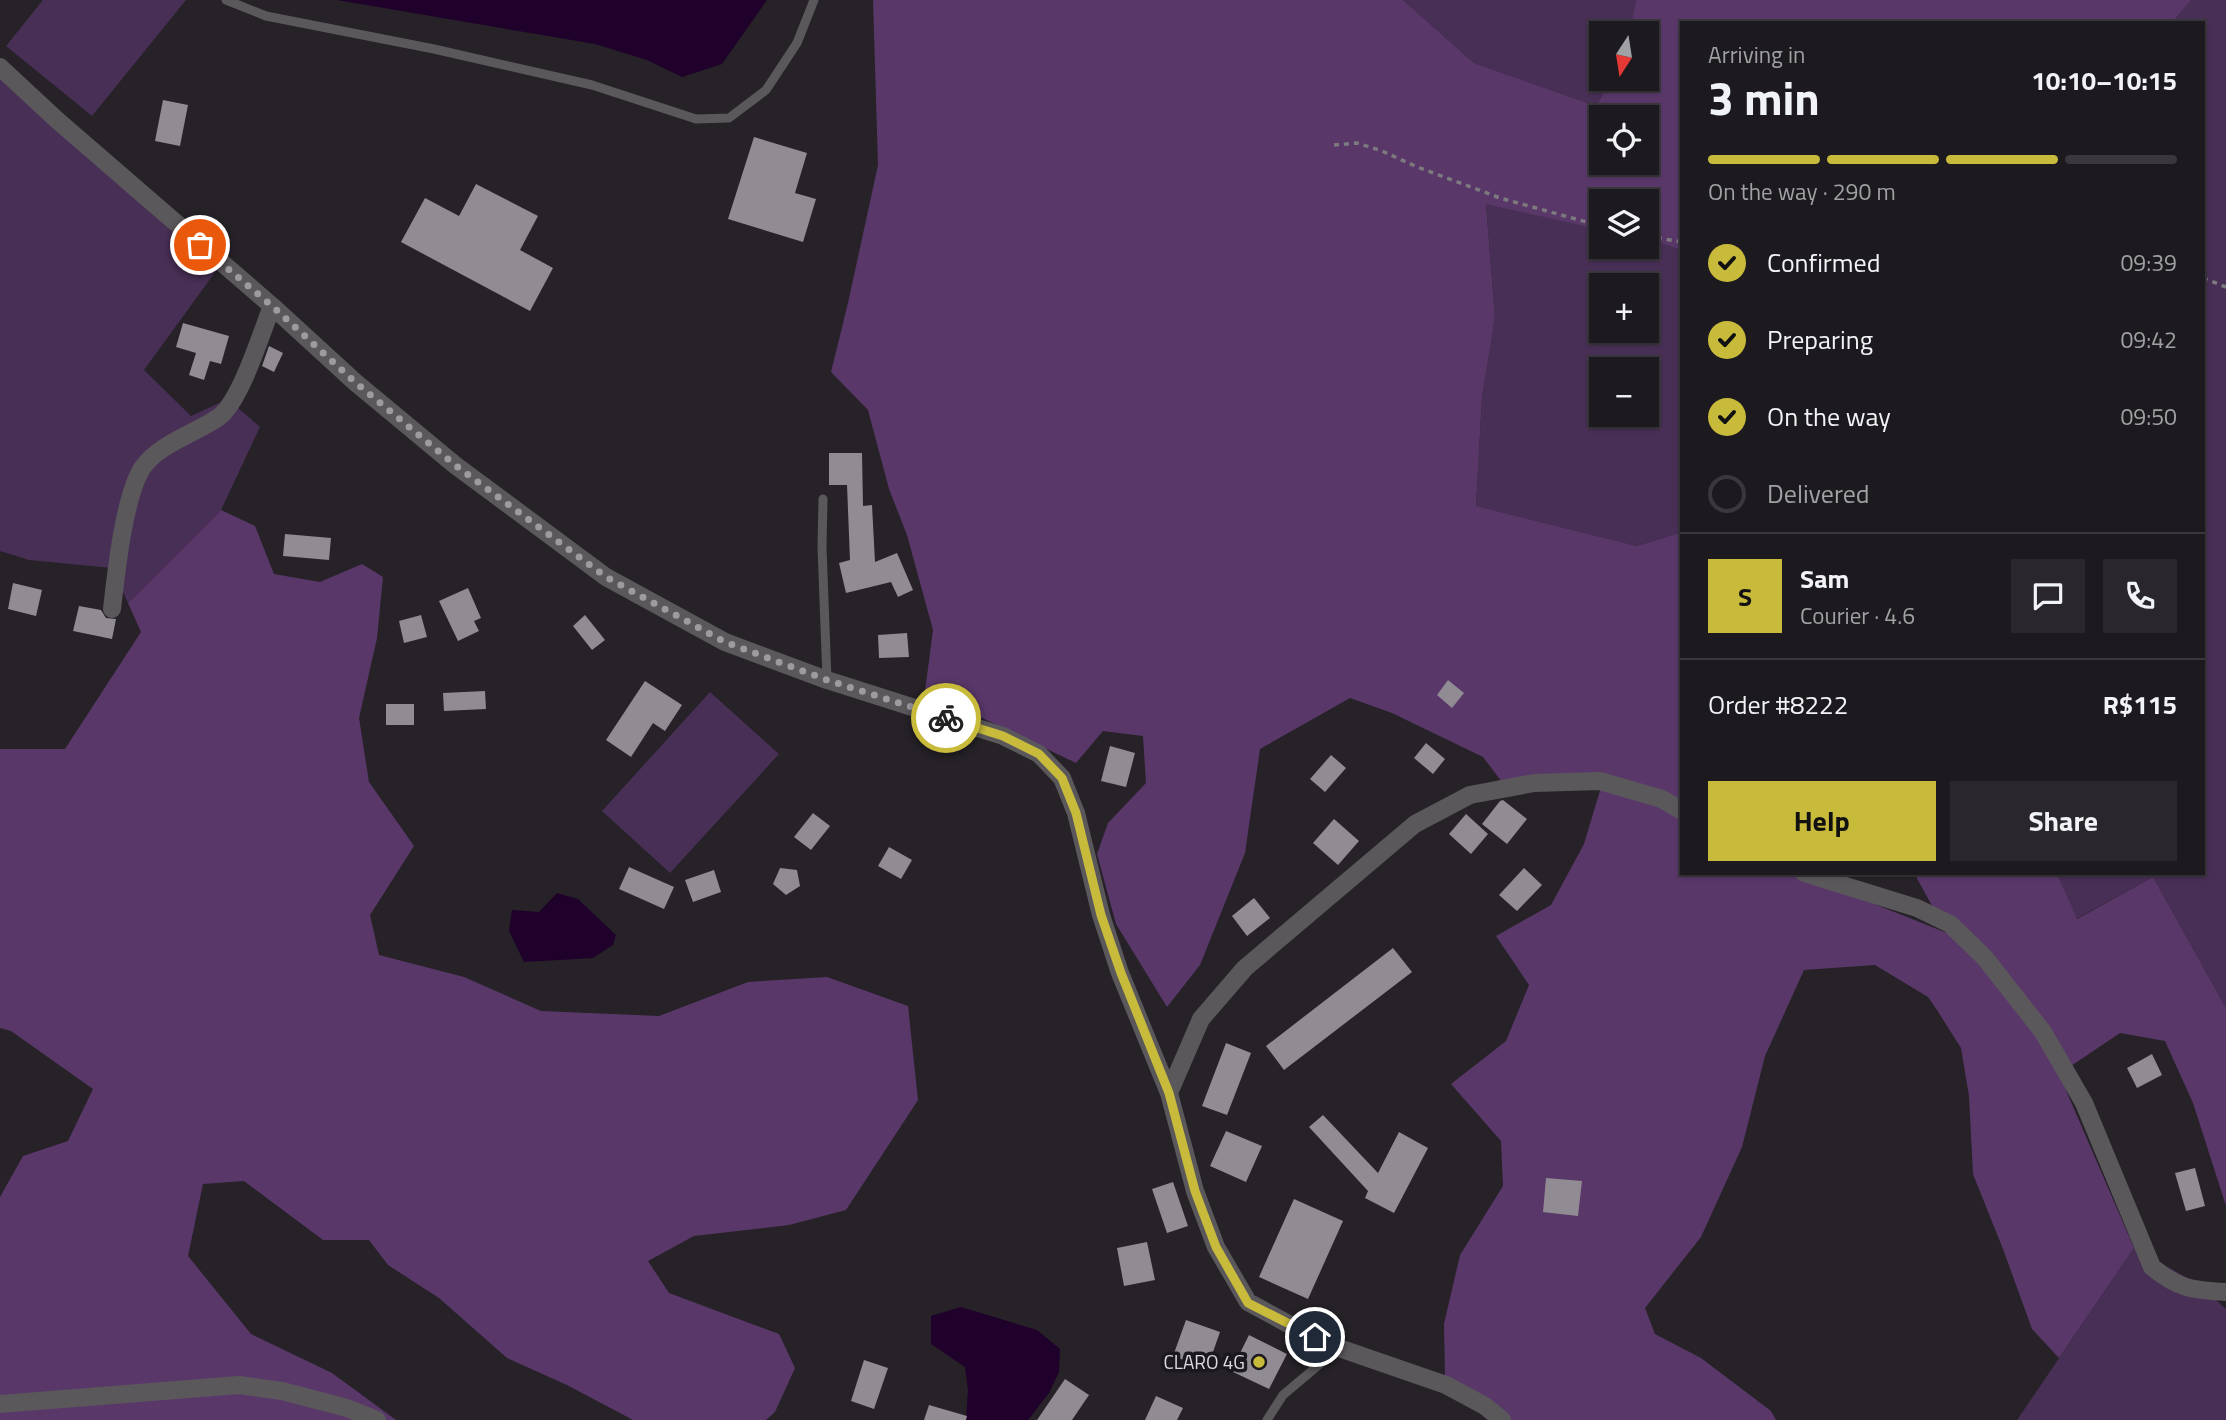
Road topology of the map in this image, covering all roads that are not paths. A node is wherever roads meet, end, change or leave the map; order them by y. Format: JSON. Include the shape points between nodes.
{"nodes":[{"id":1,"x":226,"y":0,"type":"edge"},
{"id":2,"x":814,"y":0,"type":"edge"},
{"id":3,"x":0,"y":67,"type":"edge"},
{"id":4,"x":272,"y":306,"type":"junction"},
{"id":5,"x":823,"y":499,"type":"dead end"},
{"id":6,"x":112,"y":609,"type":"dead end"},
{"id":7,"x":827,"y":680,"type":"junction"},
{"id":8,"x":1680,"y":810,"type":"edge"},
{"id":9,"x":1810,"y":875,"type":"edge"},
{"id":10,"x":1169,"y":1093,"type":"junction"},
{"id":11,"x":2226,"y":1292,"type":"edge"},
{"id":12,"x":1339,"y":1348,"type":"junction"},
{"id":13,"x":0,"y":1404,"type":"edge"},
{"id":14,"x":377,"y":1420,"type":"edge"},
{"id":15,"x":1267,"y":1420,"type":"edge"},
{"id":16,"x":1502,"y":1420,"type":"edge"}],
"edges":[{"from":1,"to":2,"type":"lane","via":[[266,16],[592,85],[707,119],[729,118],[766,90],[797,43]]},
{"from":3,"to":4,"type":"street"},
{"from":4,"to":6,"type":"street","via":[[229,406],[151,457],[142,469],[123,536]]},
{"from":4,"to":7,"type":"street","via":[[455,465],[606,577],[725,642]]},
{"from":5,"to":7,"type":"lane"},
{"from":7,"to":10,"type":"street","via":[[1003,736],[1039,754],[1062,778],[1076,813],[1101,915]]},
{"from":8,"to":10,"type":"street","via":[[1662,799],[1600,781],[1534,783],[1470,795],[1415,824],[1245,968],[1201,1020]]},
{"from":9,"to":11,"type":"street","via":[[1917,908],[1950,924],[1985,958],[2043,1032],[2084,1103],[2152,1267],[2189,1290]]},
{"from":10,"to":12,"type":"street","via":[[1195,1191],[1216,1247],[1248,1303]]},
{"from":12,"to":15,"type":"lane","via":[[1283,1395]]},
{"from":12,"to":16,"type":"street","via":[[1446,1385]]},
{"from":13,"to":14,"type":"street","via":[[239,1385],[282,1391]]}]}
